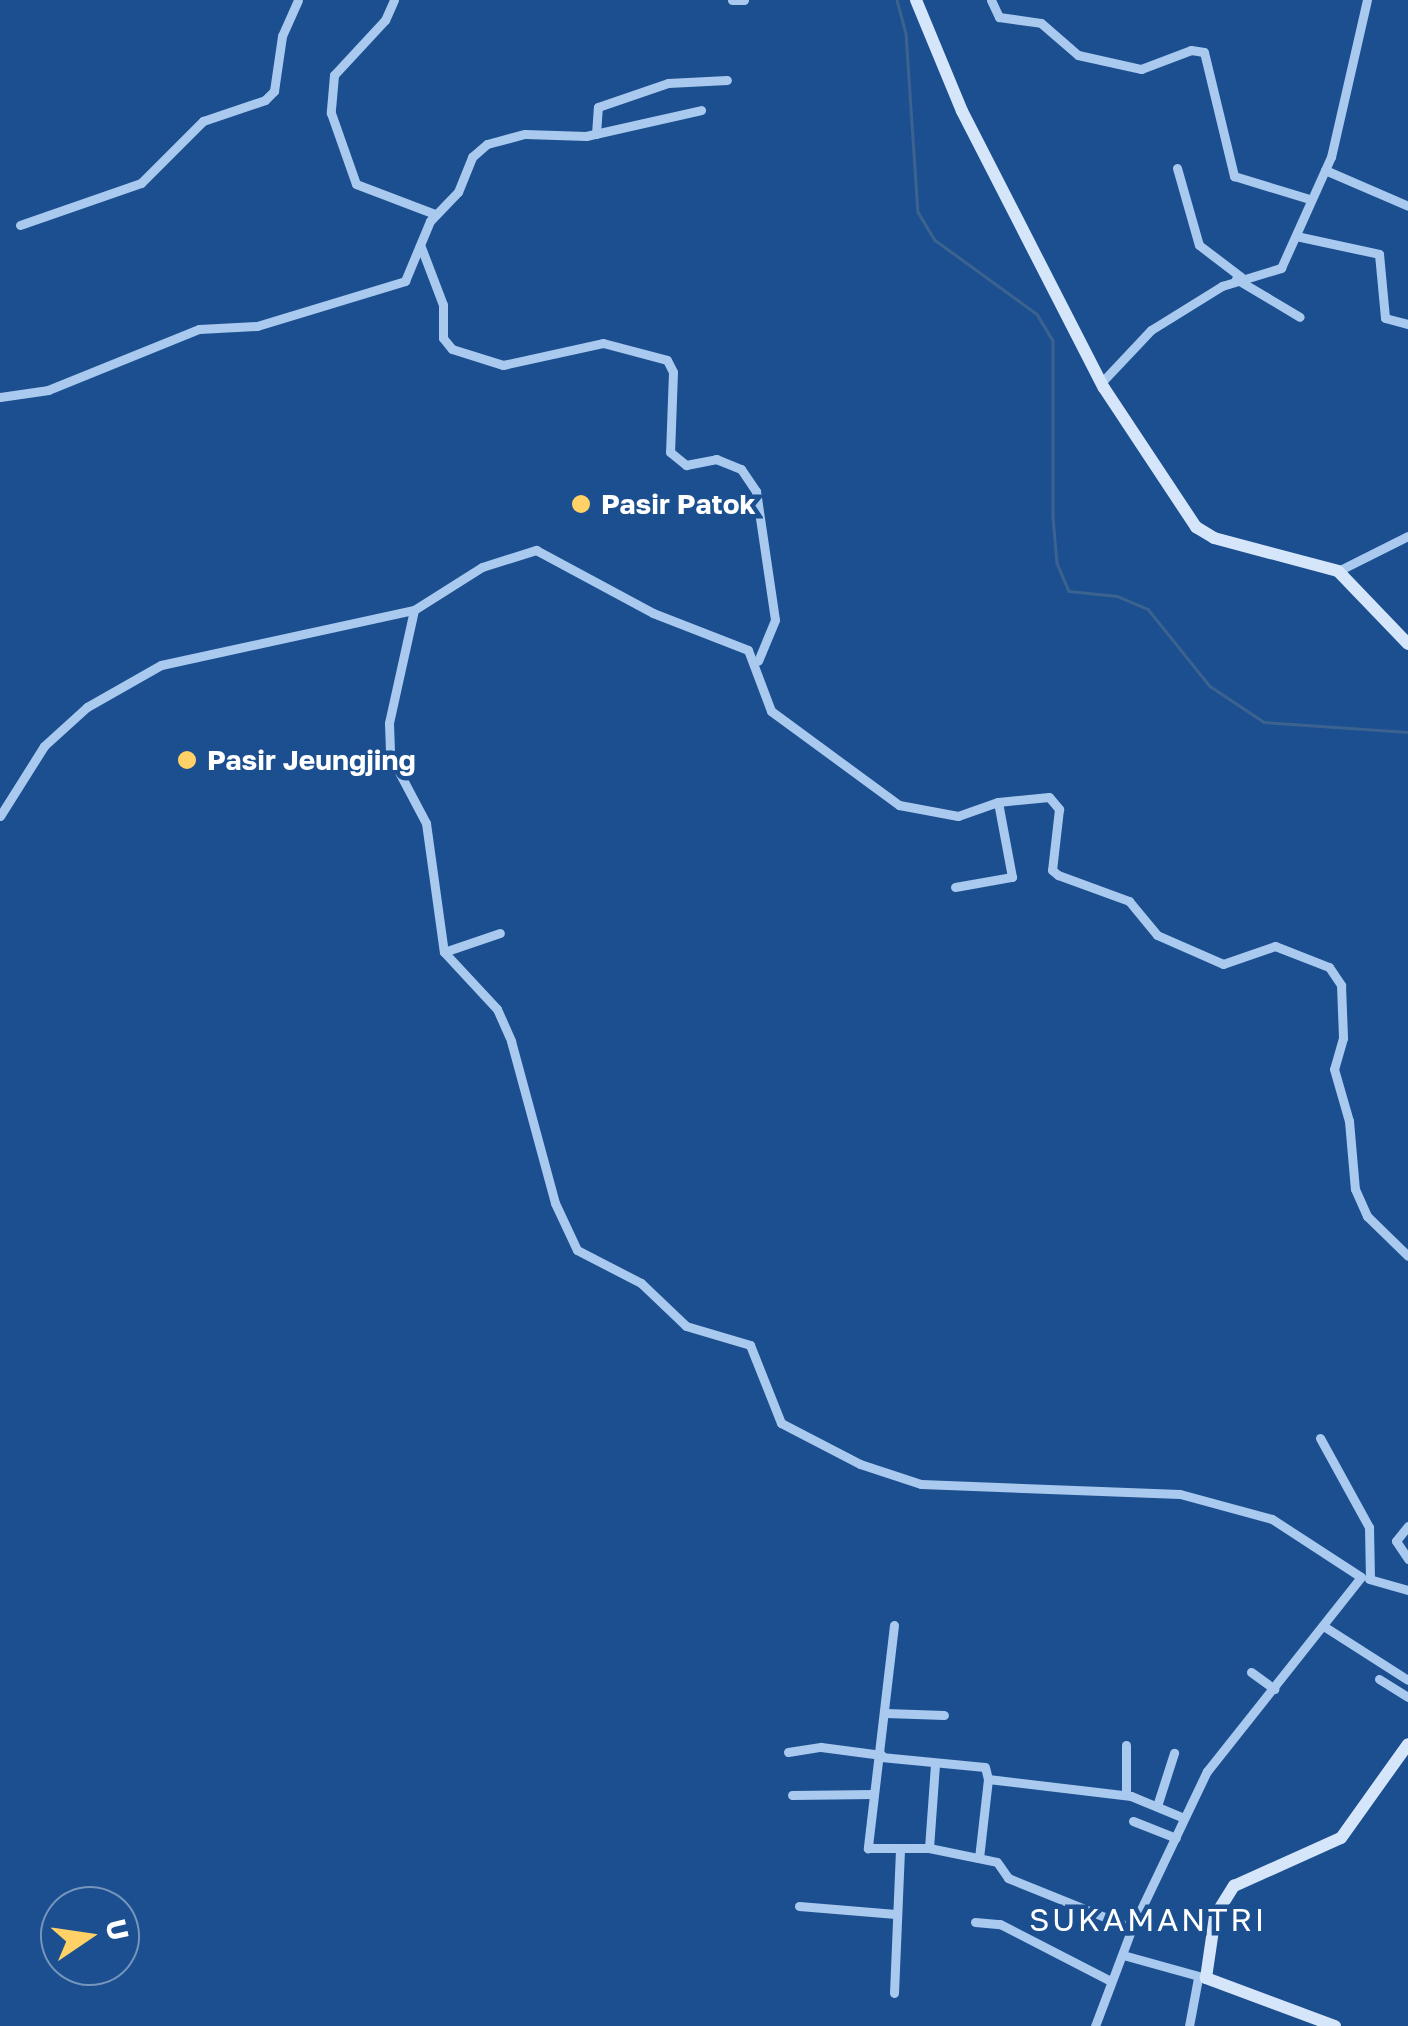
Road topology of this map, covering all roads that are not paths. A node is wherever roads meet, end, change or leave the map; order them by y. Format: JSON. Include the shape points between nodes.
{"nodes":[{"id":1,"x":298,"y":0,"type":"edge"},
{"id":2,"x":394,"y":0,"type":"edge"},
{"id":3,"x":732,"y":0,"type":"edge"},
{"id":4,"x":744,"y":0,"type":"edge"},
{"id":5,"x":916,"y":0,"type":"edge"},
{"id":6,"x":991,"y":0,"type":"edge"},
{"id":7,"x":1367,"y":0,"type":"edge"},
{"id":8,"x":727,"y":80,"type":"dead end"},
{"id":9,"x":701,"y":110,"type":"dead end"},
{"id":10,"x":596,"y":134,"type":"junction"},
{"id":11,"x":1177,"y":168,"type":"dead end"},
{"id":12,"x":1325,"y":170,"type":"junction"},
{"id":13,"x":1309,"y":200,"type":"junction"},
{"id":14,"x":1408,"y":206,"type":"edge"},
{"id":15,"x":434,"y":214,"type":"junction"},
{"id":16,"x":20,"y":225,"type":"dead end"},
{"id":17,"x":1296,"y":236,"type":"junction"},
{"id":18,"x":421,"y":247,"type":"junction"},
{"id":19,"x":1239,"y":278,"type":"junction"},
{"id":20,"x":1300,"y":316,"type":"dead end"},
{"id":21,"x":1408,"y":324,"type":"edge"},
{"id":22,"x":1101,"y":383,"type":"junction"},
{"id":23,"x":0,"y":397,"type":"edge"},
{"id":24,"x":1408,"y":536,"type":"edge"},
{"id":25,"x":1338,"y":571,"type":"junction"},
{"id":26,"x":414,"y":610,"type":"junction"},
{"id":27,"x":1408,"y":644,"type":"edge"},
{"id":28,"x":758,"y":664,"type":"junction"},
{"id":29,"x":998,"y":802,"type":"junction"},
{"id":30,"x":0,"y":816,"type":"edge"},
{"id":31,"x":955,"y":887,"type":"dead end"},
{"id":32,"x":500,"y":933,"type":"dead end"},
{"id":33,"x":444,"y":952,"type":"junction"},
{"id":34,"x":1408,"y":1256,"type":"edge"},
{"id":35,"x":1320,"y":1438,"type":"dead end"},
{"id":36,"x":1408,"y":1526,"type":"edge"},
{"id":37,"x":1408,"y":1559,"type":"edge"},
{"id":38,"x":1366,"y":1578,"type":"junction"},
{"id":39,"x":1408,"y":1590,"type":"edge"},
{"id":40,"x":894,"y":1625,"type":"dead end"},
{"id":41,"x":1325,"y":1627,"type":"junction"},
{"id":42,"x":1251,"y":1672,"type":"dead end"},
{"id":43,"x":1379,"y":1679,"type":"dead end"},
{"id":44,"x":1408,"y":1680,"type":"edge"},
{"id":45,"x":1274,"y":1688,"type":"junction"},
{"id":46,"x":1408,"y":1697,"type":"edge"},
{"id":47,"x":886,"y":1712,"type":"junction"},
{"id":48,"x":944,"y":1715,"type":"dead end"},
{"id":49,"x":1408,"y":1744,"type":"edge"},
{"id":50,"x":1126,"y":1745,"type":"dead end"},
{"id":51,"x":788,"y":1752,"type":"dead end"},
{"id":52,"x":1174,"y":1753,"type":"dead end"},
{"id":53,"x":881,"y":1756,"type":"junction"},
{"id":54,"x":936,"y":1764,"type":"junction"},
{"id":55,"x":988,"y":1779,"type":"junction"},
{"id":56,"x":874,"y":1794,"type":"junction"},
{"id":57,"x":1126,"y":1795,"type":"junction"},
{"id":58,"x":792,"y":1796,"type":"dead end"},
{"id":59,"x":1157,"y":1806,"type":"junction"},
{"id":60,"x":1184,"y":1818,"type":"junction"},
{"id":61,"x":1133,"y":1822,"type":"dead end"},
{"id":62,"x":1176,"y":1838,"type":"junction"},
{"id":63,"x":900,"y":1848,"type":"junction"},
{"id":64,"x":929,"y":1848,"type":"junction"},
{"id":65,"x":979,"y":1858,"type":"junction"},
{"id":66,"x":799,"y":1906,"type":"dead end"},
{"id":67,"x":896,"y":1914,"type":"junction"},
{"id":68,"x":974,"y":1922,"type":"dead end"},
{"id":69,"x":1132,"y":1928,"type":"junction"},
{"id":70,"x":1124,"y":1955,"type":"junction"},
{"id":71,"x":1202,"y":1978,"type":"junction"},
{"id":72,"x":1111,"y":1981,"type":"junction"},
{"id":73,"x":894,"y":1993,"type":"dead end"},
{"id":74,"x":1300,"y":2022,"type":"edge"},
{"id":75,"x":1095,"y":2026,"type":"edge"},
{"id":76,"x":1189,"y":2026,"type":"edge"},
{"id":77,"x":1334,"y":2026,"type":"edge"}],
"edges":[{"from":1,"to":16,"type":"street","via":[[282,36],[274,91],[265,100],[203,121],[141,183]]},
{"from":2,"to":15,"type":"street","via":[[334,76],[331,113],[358,185]]},
{"from":3,"to":4,"type":"street"},
{"from":5,"to":22,"type":"street","via":[[962,111]]},
{"from":6,"to":13,"type":"street","via":[[999,17],[1041,23],[1078,55],[1141,69],[1191,50],[1204,52],[1230,171],[1239,181]]},
{"from":7,"to":12,"type":"street","via":[[1351,90]]},
{"from":8,"to":10,"type":"street","via":[[668,83],[596,108]]},
{"from":9,"to":10,"type":"street"},
{"from":10,"to":15,"type":"street","via":[[525,134],[488,144],[472,158],[458,192]]},
{"from":11,"to":19,"type":"street","via":[[1200,246]]},
{"from":12,"to":13,"type":"street"},
{"from":12,"to":14,"type":"street"},
{"from":13,"to":17,"type":"street"},
{"from":15,"to":18,"type":"street"},
{"from":17,"to":19,"type":"street","via":[[1278,272]]},
{"from":17,"to":21,"type":"street","via":[[1379,254],[1385,318]]},
{"from":18,"to":23,"type":"street","via":[[414,269],[397,284],[244,329],[199,329],[48,390]]},
{"from":18,"to":28,"type":"street","via":[[443,305],[443,338],[452,348],[498,365],[603,343],[667,360],[673,456],[686,465],[728,463],[748,476],[756,492],[775,620]]},
{"from":19,"to":20,"type":"street"},
{"from":19,"to":22,"type":"street","via":[[1133,344]]},
{"from":22,"to":25,"type":"street","via":[[1196,527],[1214,538]]},
{"from":24,"to":25,"type":"street"},
{"from":25,"to":27,"type":"street"},
{"from":26,"to":28,"type":"street","via":[[482,566],[536,550],[653,613],[748,650]]},
{"from":26,"to":30,"type":"street","via":[[161,665],[87,707],[44,746]]},
{"from":26,"to":33,"type":"street","via":[[389,723],[390,755],[426,822]]},
{"from":28,"to":29,"type":"street","via":[[771,711],[899,806],[958,816]]},
{"from":29,"to":31,"type":"street","via":[[1012,877]]},
{"from":29,"to":34,"type":"street","via":[[1033,796],[1057,802],[1052,870],[1130,901],[1158,935],[1223,964],[1275,946],[1334,970],[1344,1029],[1334,1069],[1349,1121],[1355,1189],[1367,1216]]},
{"from":32,"to":33,"type":"street"},
{"from":33,"to":38,"type":"street","via":[[497,1009],[511,1040],[566,1236],[578,1250],[641,1283],[686,1326],[750,1345],[786,1427],[860,1464],[921,1484],[1180,1494],[1292,1528]]},
{"from":35,"to":38,"type":"street","via":[[1369,1527]]},
{"from":36,"to":37,"type":"street","via":[[1396,1540]]},
{"from":38,"to":39,"type":"street"},
{"from":38,"to":41,"type":"street"},
{"from":40,"to":47,"type":"street"},
{"from":41,"to":44,"type":"street"},
{"from":41,"to":45,"type":"street"},
{"from":42,"to":45,"type":"street"},
{"from":43,"to":46,"type":"street"},
{"from":45,"to":60,"type":"street","via":[[1207,1771]]},
{"from":47,"to":48,"type":"street"},
{"from":47,"to":53,"type":"street"},
{"from":49,"to":71,"type":"street","via":[[1340,1838],[1249,1878],[1223,1898]]},
{"from":50,"to":57,"type":"street"},
{"from":51,"to":53,"type":"street","via":[[816,1747]]},
{"from":52,"to":59,"type":"street"},
{"from":53,"to":54,"type":"street"},
{"from":53,"to":56,"type":"street"},
{"from":54,"to":55,"type":"street","via":[[985,1767]]},
{"from":54,"to":64,"type":"street"},
{"from":55,"to":57,"type":"street"},
{"from":55,"to":65,"type":"street"},
{"from":56,"to":58,"type":"street"},
{"from":56,"to":63,"type":"street","via":[[868,1848]]},
{"from":57,"to":59,"type":"street"},
{"from":59,"to":60,"type":"street"},
{"from":60,"to":62,"type":"street"},
{"from":61,"to":62,"type":"street"},
{"from":62,"to":69,"type":"street"},
{"from":63,"to":64,"type":"street"},
{"from":63,"to":67,"type":"street"},
{"from":64,"to":65,"type":"street"},
{"from":65,"to":69,"type":"street","via":[[997,1862],[1008,1878]]},
{"from":66,"to":67,"type":"street"},
{"from":67,"to":73,"type":"street"},
{"from":68,"to":72,"type":"street","via":[[1000,1924]]},
{"from":69,"to":70,"type":"street"},
{"from":70,"to":71,"type":"street"},
{"from":70,"to":72,"type":"street"},
{"from":71,"to":74,"type":"street","via":[[1240,1986]]},
{"from":71,"to":76,"type":"street"},
{"from":72,"to":75,"type":"street"},
{"from":74,"to":77,"type":"street"}]}
